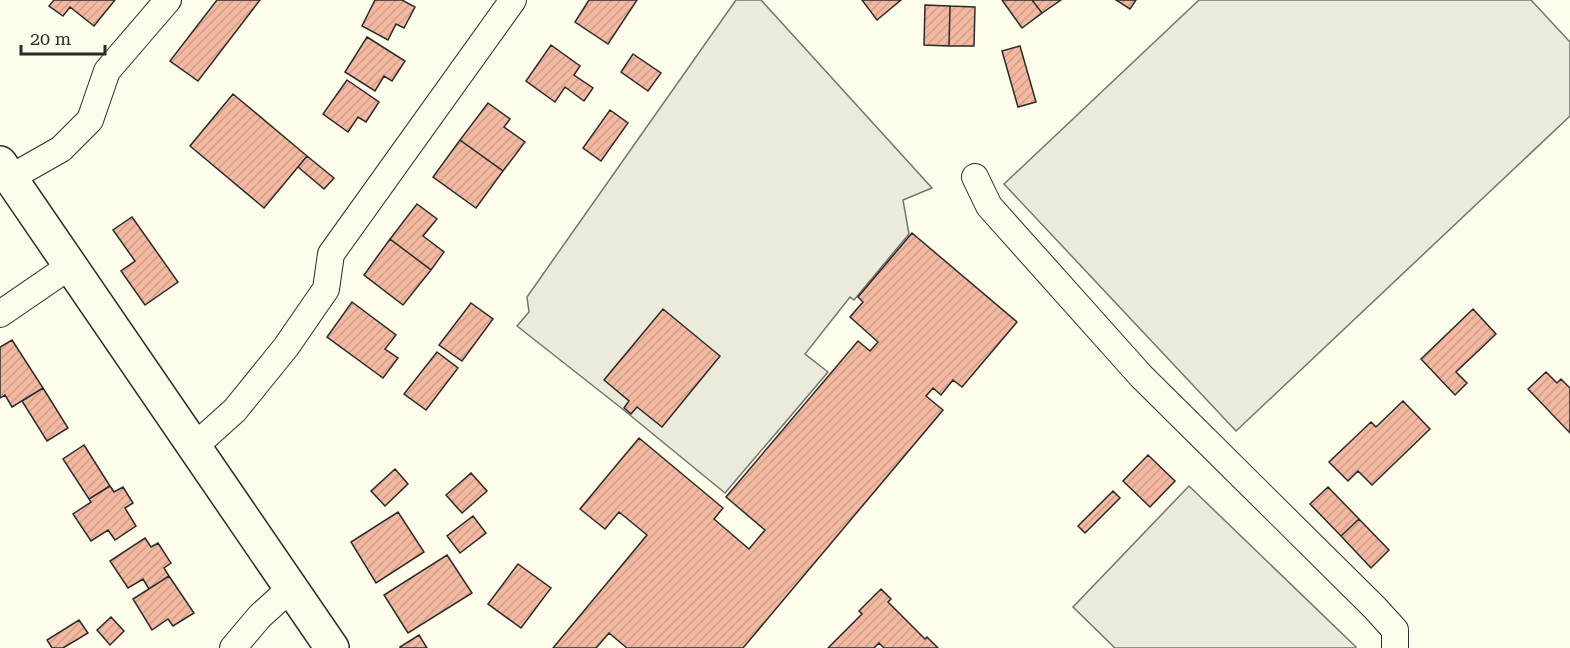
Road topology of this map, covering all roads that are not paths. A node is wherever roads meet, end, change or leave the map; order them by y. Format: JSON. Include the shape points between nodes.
{"nodes":[{"id":1,"x":168,"y":0,"type":"edge"},
{"id":2,"x":513,"y":0,"type":"edge"},
{"id":3,"x":5,"y":171,"type":"edge"},
{"id":4,"x":975,"y":177,"type":"dead end"},
{"id":5,"x":70,"y":266,"type":"junction"},
{"id":6,"x":0,"y":314,"type":"edge"},
{"id":7,"x":194,"y":447,"type":"junction"},
{"id":8,"x":291,"y":588,"type":"junction"},
{"id":9,"x":233,"y":648,"type":"edge"},
{"id":10,"x":332,"y":648,"type":"edge"},
{"id":11,"x":1395,"y":648,"type":"edge"}],
"edges":[{"from":1,"to":3,"type":"street","via":[[107,71],[90,120],[61,148]]},
{"from":2,"to":7,"type":"street","via":[[331,254],[326,289],[286,347],[235,410]]},
{"from":3,"to":5,"type":"main road"},
{"from":4,"to":11,"type":"street","via":[[989,206],[1141,376],[1395,630]]},
{"from":5,"to":6,"type":"street"},
{"from":5,"to":7,"type":"main road"},
{"from":7,"to":8,"type":"main road"},
{"from":8,"to":9,"type":"street"},
{"from":8,"to":10,"type":"main road"}]}
